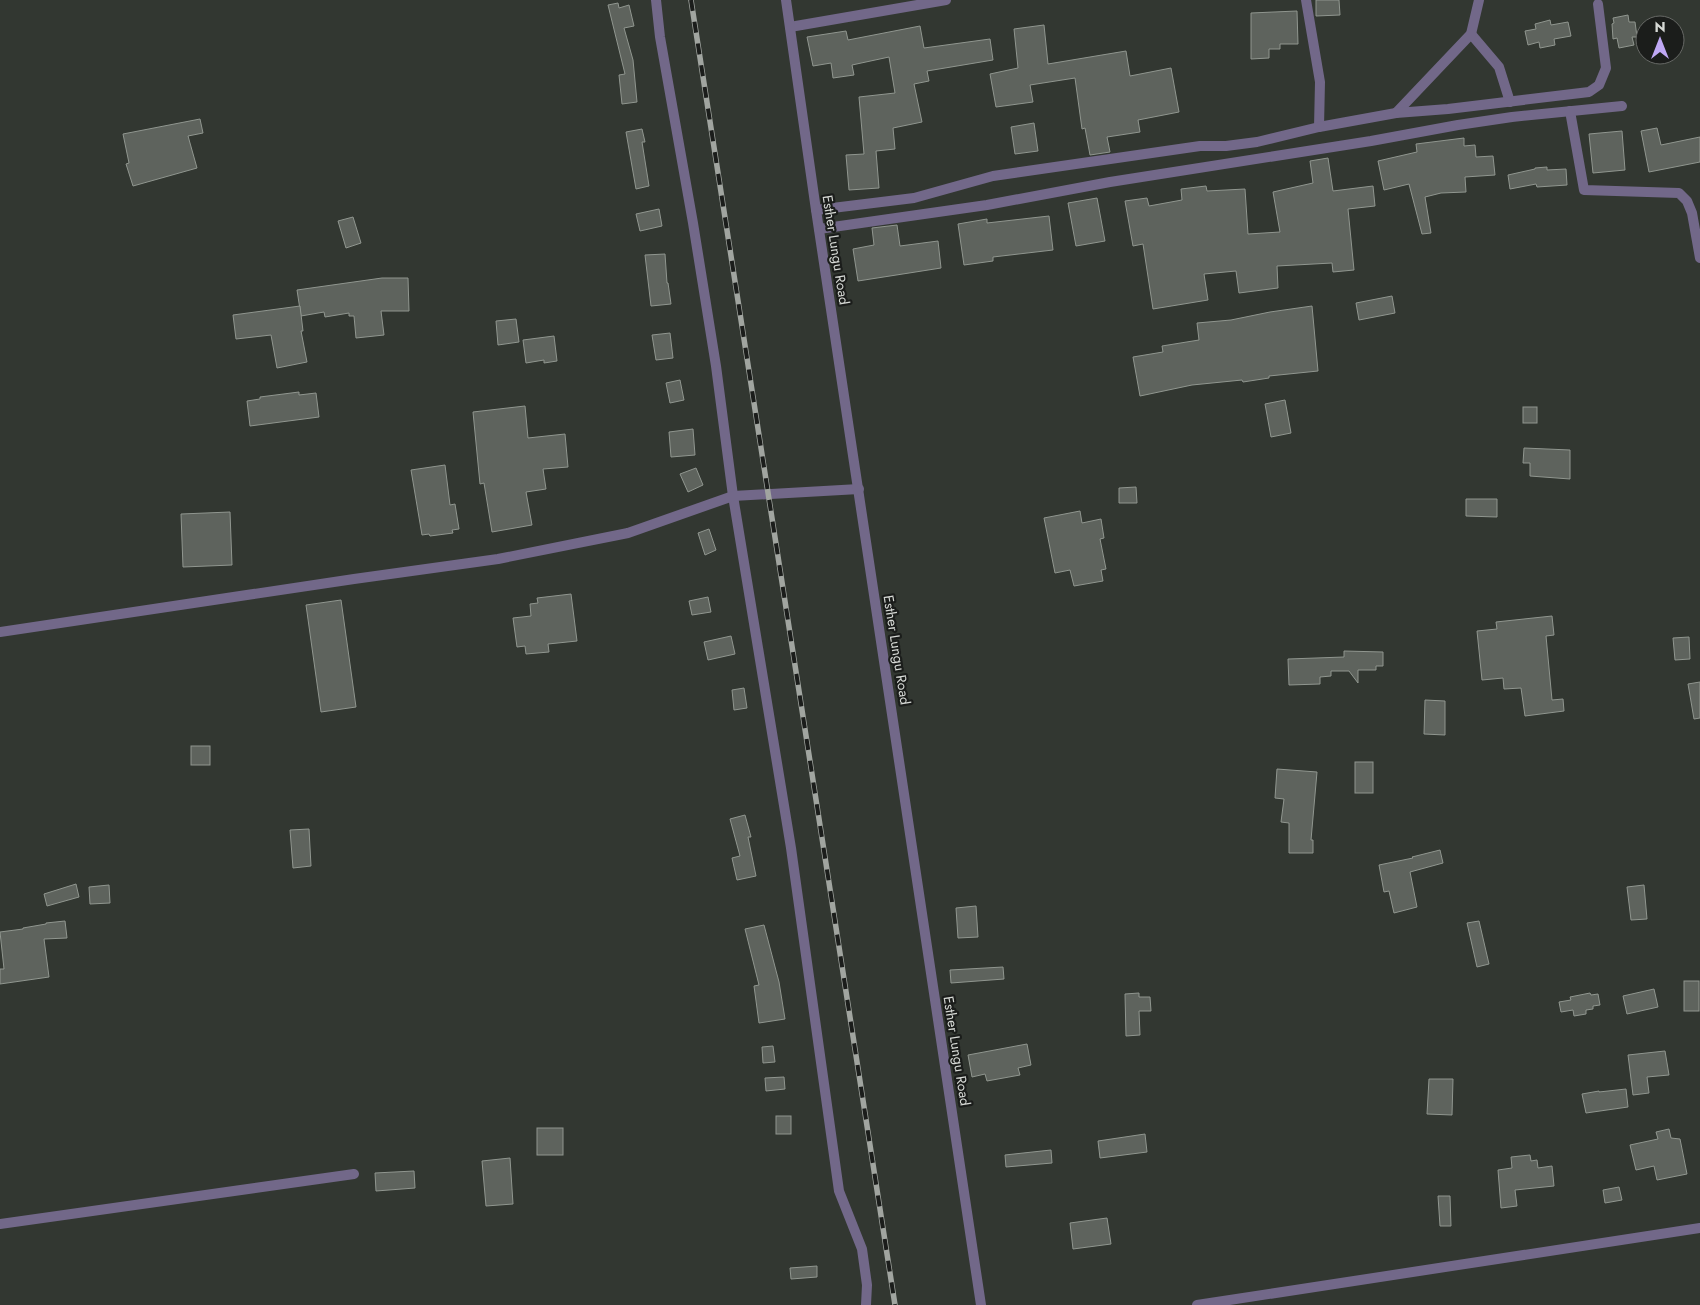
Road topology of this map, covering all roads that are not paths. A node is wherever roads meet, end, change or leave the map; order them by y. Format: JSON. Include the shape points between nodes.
{"nodes":[{"id":1,"x":656,"y":0,"type":"edge"},
{"id":2,"x":786,"y":0,"type":"edge"},
{"id":3,"x":946,"y":0,"type":"edge"},
{"id":4,"x":1306,"y":0,"type":"edge"},
{"id":5,"x":1479,"y":0,"type":"edge"},
{"id":6,"x":1598,"y":4,"type":"dead end"},
{"id":7,"x":790,"y":26,"type":"junction"},
{"id":8,"x":1471,"y":34,"type":"junction"},
{"id":9,"x":1510,"y":102,"type":"junction"},
{"id":10,"x":1622,"y":106,"type":"dead end"},
{"id":11,"x":1570,"y":111,"type":"junction"},
{"id":12,"x":1396,"y":113,"type":"junction"},
{"id":13,"x":1319,"y":127,"type":"junction"},
{"id":14,"x":816,"y":210,"type":"junction"},
{"id":15,"x":819,"y":229,"type":"junction"},
{"id":16,"x":1700,"y":258,"type":"edge"},
{"id":17,"x":859,"y":489,"type":"junction"},
{"id":18,"x":733,"y":496,"type":"junction"},
{"id":19,"x":0,"y":632,"type":"edge"},
{"id":20,"x":354,"y":1174,"type":"dead end"},
{"id":21,"x":0,"y":1224,"type":"edge"},
{"id":22,"x":1700,"y":1228,"type":"edge"},
{"id":23,"x":866,"y":1305,"type":"edge"},
{"id":24,"x":981,"y":1305,"type":"edge"},
{"id":25,"x":1197,"y":1305,"type":"edge"}],
"edges":[{"from":1,"to":18,"type":"street","via":[[716,366]]},
{"from":2,"to":7,"type":"street","name":"Esther Lungu Road"},
{"from":3,"to":7,"type":"street"},
{"from":4,"to":13,"type":"street","via":[[1320,82]]},
{"from":5,"to":8,"type":"street"},
{"from":6,"to":9,"type":"street","via":[[1606,68],[1599,85],[1589,92]]},
{"from":7,"to":14,"type":"street","name":"Esther Lungu Road"},
{"from":8,"to":9,"type":"street","via":[[1499,67]]},
{"from":8,"to":12,"type":"street"},
{"from":9,"to":12,"type":"street"},
{"from":10,"to":11,"type":"street"},
{"from":11,"to":15,"type":"street","via":[[1458,125],[986,205]]},
{"from":11,"to":16,"type":"street","via":[[1584,190],[1679,193],[1692,213]]},
{"from":12,"to":13,"type":"street"},
{"from":13,"to":14,"type":"street","via":[[1257,142],[1200,146],[993,176],[914,198]]},
{"from":14,"to":15,"type":"street","name":"Esther Lungu Road"},
{"from":15,"to":17,"type":"street","name":"Esther Lungu Road"},
{"from":17,"to":18,"type":"street"},
{"from":17,"to":24,"type":"street","name":"Esther Lungu Road"},
{"from":18,"to":19,"type":"street","via":[[628,532],[498,560]]},
{"from":18,"to":23,"type":"street","via":[[792,848],[839,1191],[862,1249]]},
{"from":20,"to":21,"type":"street"},
{"from":22,"to":25,"type":"street"}]}
